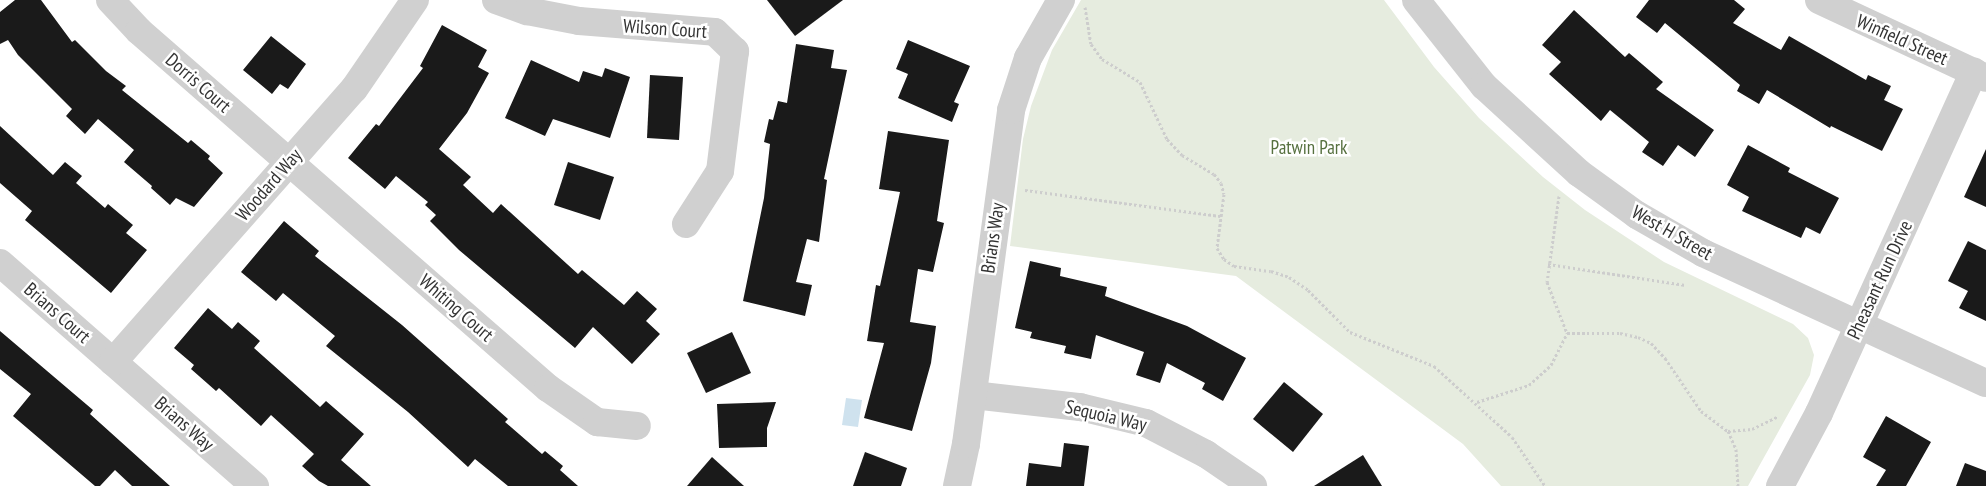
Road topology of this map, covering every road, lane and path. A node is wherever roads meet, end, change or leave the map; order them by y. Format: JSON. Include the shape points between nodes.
{"nodes":[{"id":1,"x":110,"y":0,"type":"edge"},
{"id":2,"x":415,"y":0,"type":"edge"},
{"id":3,"x":496,"y":0,"type":"edge"},
{"id":4,"x":1061,"y":0,"type":"edge"},
{"id":5,"x":1086,"y":0,"type":"edge"},
{"id":6,"x":1416,"y":0,"type":"edge"},
{"id":7,"x":1819,"y":0,"type":"edge"},
{"id":8,"x":1980,"y":75,"type":"edge"},
{"id":9,"x":288,"y":162,"type":"junction"},
{"id":10,"x":1020,"y":189,"type":"dead end"},
{"id":11,"x":1559,"y":196,"type":"dead end"},
{"id":12,"x":1220,"y":216,"type":"junction"},
{"id":13,"x":686,"y":224,"type":"dead end"},
{"id":14,"x":0,"y":264,"type":"edge"},
{"id":15,"x":1548,"y":264,"type":"junction"},
{"id":16,"x":1685,"y":285,"type":"dead end"},
{"id":17,"x":1860,"y":325,"type":"junction"},
{"id":18,"x":1567,"y":333,"type":"junction"},
{"id":19,"x":113,"y":362,"type":"junction"},
{"id":20,"x":1986,"y":384,"type":"edge"},
{"id":21,"x":973,"y":395,"type":"junction"},
{"id":22,"x":1477,"y":402,"type":"junction"},
{"id":23,"x":1777,"y":417,"type":"dead end"},
{"id":24,"x":637,"y":426,"type":"dead end"},
{"id":25,"x":1728,"y":431,"type":"junction"},
{"id":26,"x":1786,"y":484,"type":"edge"},
{"id":27,"x":255,"y":486,"type":"edge"},
{"id":28,"x":957,"y":486,"type":"edge"},
{"id":29,"x":1253,"y":486,"type":"edge"},
{"id":30,"x":1545,"y":486,"type":"edge"},
{"id":31,"x":1738,"y":486,"type":"edge"}],
"edges":[{"from":1,"to":9,"type":"street","name":"Dorris Court","via":[[139,31]]},
{"from":2,"to":9,"type":"street","name":"Woodard Way","via":[[354,89]]},
{"from":3,"to":13,"type":"street","name":"Wilson Court","via":[[528,11],[579,21],[715,32],[735,51],[720,171]]},
{"from":4,"to":21,"type":"street","name":"Brians Way","via":[[1028,58],[1011,110]]},
{"from":5,"to":12,"type":"path","via":[[1086,27],[1091,44],[1102,59],[1140,82],[1167,140],[1182,155],[1214,174],[1224,194]]},
{"from":6,"to":17,"type":"street","name":"West H Street","via":[[1484,86],[1579,173],[1638,215],[1703,253]]},
{"from":7,"to":8,"type":"street","name":"Winfield Street"},
{"from":8,"to":17,"type":"street","name":"Pheasant Run Drive"},
{"from":9,"to":19,"type":"street","name":"Woodard Way"},
{"from":9,"to":24,"type":"street","name":"Whiting Court","via":[[548,388],[598,422]]},
{"from":10,"to":12,"type":"path"},
{"from":11,"to":15,"type":"path"},
{"from":12,"to":22,"type":"path","via":[[1217,248],[1224,259],[1234,266],[1271,270],[1288,277],[1308,290],[1350,332],[1434,366]]},
{"from":14,"to":19,"type":"street","name":"Brians Court"},
{"from":15,"to":16,"type":"path"},
{"from":15,"to":18,"type":"path","via":[[1548,292]]},
{"from":17,"to":20,"type":"street","name":"West H Street"},
{"from":17,"to":26,"type":"street","name":"Pheasant Run Drive"},
{"from":18,"to":22,"type":"path","via":[[1551,365],[1529,384]]},
{"from":18,"to":25,"type":"path","via":[[1620,333],[1651,343],[1701,411]]},
{"from":19,"to":27,"type":"street","name":"Brians Way"},
{"from":21,"to":28,"type":"street","name":"Brians Way"},
{"from":21,"to":29,"type":"street","name":"Sequoia Way","via":[[1080,406],[1146,423],[1206,454]]},
{"from":22,"to":30,"type":"path","via":[[1512,437]]},
{"from":23,"to":25,"type":"path","via":[[1752,428]]},
{"from":25,"to":31,"type":"path","via":[[1736,449]]}]}
